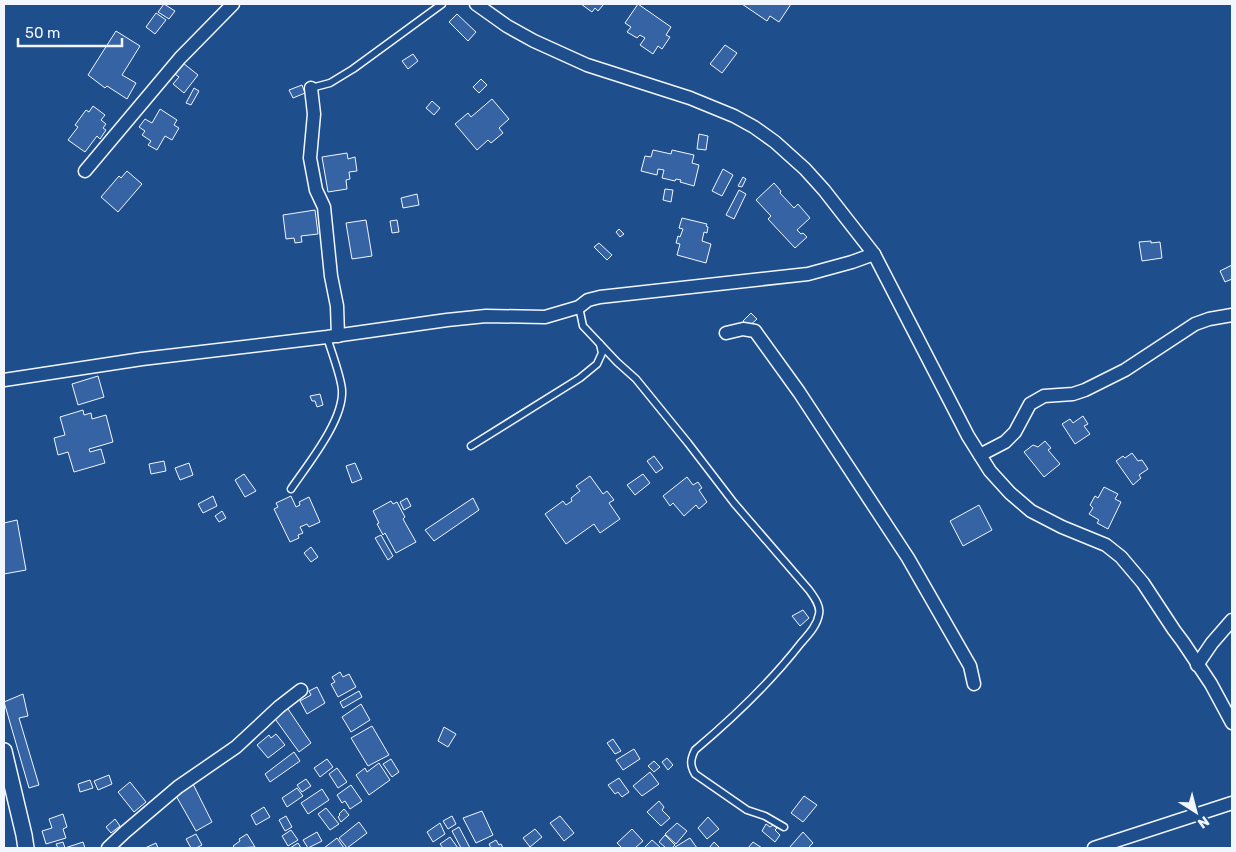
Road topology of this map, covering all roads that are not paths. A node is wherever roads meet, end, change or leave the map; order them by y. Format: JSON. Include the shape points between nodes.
{"nodes":[{"id":1,"x":233,"y":4,"type":"edge"},
{"id":2,"x":442,"y":4,"type":"edge"},
{"id":3,"x":476,"y":4,"type":"edge"},
{"id":4,"x":311,"y":88,"type":"joint"},
{"id":5,"x":85,"y":171,"type":"dead end"},
{"id":6,"x":874,"y":254,"type":"junction"},
{"id":7,"x":579,"y":307,"type":"junction"},
{"id":8,"x":1232,"y":315,"type":"edge"},
{"id":9,"x":726,"y":334,"type":"dead end"},
{"id":10,"x":333,"y":337,"type":"junction"},
{"id":11,"x":600,"y":343,"type":"junction"},
{"id":12,"x":4,"y":380,"type":"edge"},
{"id":13,"x":471,"y":446,"type":"dead end"},
{"id":14,"x":980,"y":456,"type":"junction"},
{"id":15,"x":291,"y":489,"type":"dead end"},
{"id":16,"x":1232,"y":620,"type":"edge"},
{"id":17,"x":1197,"y":665,"type":"junction"},
{"id":18,"x":974,"y":684,"type":"dead end"},
{"id":19,"x":301,"y":690,"type":"dead end"},
{"id":20,"x":1232,"y":723,"type":"edge"},
{"id":21,"x":4,"y":751,"type":"edge"},
{"id":22,"x":1232,"y":803,"type":"edge"},
{"id":23,"x":784,"y":827,"type":"dead end"},
{"id":24,"x":26,"y":848,"type":"edge"},
{"id":25,"x":108,"y":848,"type":"edge"},
{"id":26,"x":1094,"y":848,"type":"edge"}],
"edges":[{"from":1,"to":5,"type":"street","via":[[180,58]]},
{"from":2,"to":4,"type":"lane","via":[[353,69],[330,83]]},
{"from":3,"to":6,"type":"street","via":[[534,41],[587,65],[690,98],[754,127],[805,169]]},
{"from":4,"to":10,"type":"street","via":[[314,114],[310,158],[316,190],[324,207],[337,306]]},
{"from":6,"to":7,"type":"street","via":[[808,274],[600,297]]},
{"from":6,"to":14,"type":"street"},
{"from":7,"to":10,"type":"street","via":[[545,317],[486,316]]},
{"from":7,"to":11,"type":"lane","via":[[584,326]]},
{"from":8,"to":14,"type":"street","via":[[1195,324],[1125,370],[1085,390],[1044,396],[1030,404],[1015,432],[1005,442]]},
{"from":9,"to":18,"type":"street","via":[[743,328],[755,331],[799,392],[908,558],[970,666]]},
{"from":10,"to":12,"type":"street","via":[[142,359]]},
{"from":10,"to":15,"type":"lane","via":[[342,390],[339,410]]},
{"from":11,"to":13,"type":"lane","via":[[602,353],[597,364],[580,378]]},
{"from":11,"to":23,"type":"lane","via":[[636,379],[817,602],[820,612],[816,624],[789,658],[750,701],[695,750],[691,758],[695,774],[747,810]]},
{"from":14,"to":17,"type":"street","via":[[1000,483],[1031,511],[1106,545],[1122,557]]},
{"from":16,"to":17,"type":"street"},
{"from":17,"to":20,"type":"street"},
{"from":19,"to":25,"type":"street","via":[[236,746],[178,786]]},
{"from":21,"to":24,"type":"street"},
{"from":22,"to":26,"type":"street"}]}
